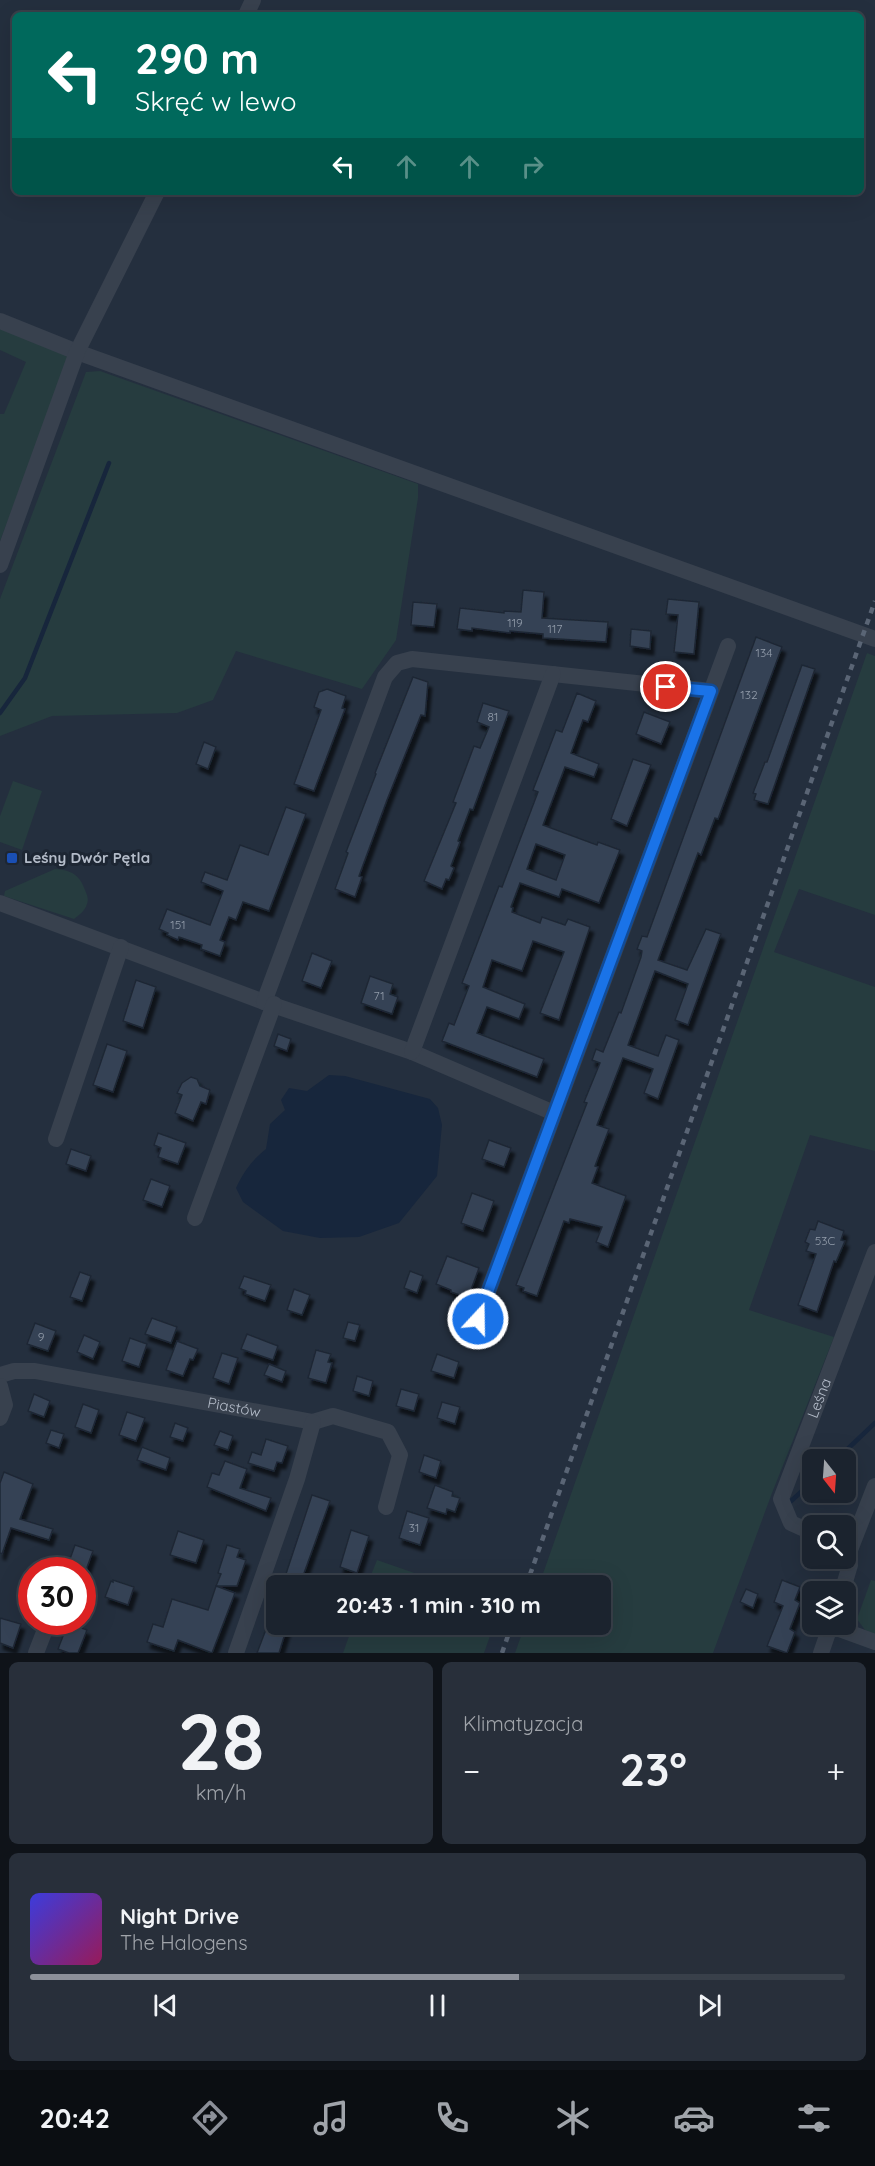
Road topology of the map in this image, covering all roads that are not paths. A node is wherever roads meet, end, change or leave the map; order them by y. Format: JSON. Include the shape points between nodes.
{"nodes":[{"id":1,"x":156,"y":195,"type":"edge"},
{"id":2,"x":0,"y":321,"type":"edge"},
{"id":3,"x":77,"y":352,"type":"junction"},
{"id":4,"x":0,"y":565,"type":"edge"},
{"id":5,"x":875,"y":639,"type":"edge"},
{"id":6,"x":728,"y":645,"type":"dead end"},
{"id":7,"x":553,"y":674,"type":"junction"},
{"id":8,"x":711,"y":691,"type":"junction"},
{"id":9,"x":0,"y":903,"type":"edge"},
{"id":10,"x":121,"y":947,"type":"junction"},
{"id":11,"x":269,"y":1003,"type":"junction"},
{"id":12,"x":412,"y":1052,"type":"junction"},
{"id":13,"x":554,"y":1113,"type":"junction"},
{"id":14,"x":56,"y":1139,"type":"dead end"},
{"id":15,"x":195,"y":1218,"type":"dead end"},
{"id":16,"x":875,"y":1252,"type":"edge"},
{"id":17,"x":478,"y":1319,"type":"dead end"},
{"id":18,"x":0,"y":1375,"type":"edge"},
{"id":19,"x":0,"y":1386,"type":"edge"},
{"id":20,"x":0,"y":1418,"type":"edge"},
{"id":21,"x":313,"y":1422,"type":"junction"},
{"id":22,"x":875,"y":1486,"type":"edge"},
{"id":23,"x":387,"y":1507,"type":"dead end"},
{"id":24,"x":802,"y":1528,"type":"edge"},
{"id":25,"x":856,"y":1532,"type":"edge"},
{"id":26,"x":43,"y":1635,"type":"edge"},
{"id":27,"x":827,"y":1635,"type":"edge"},
{"id":28,"x":856,"y":1635,"type":"edge"},
{"id":29,"x":875,"y":1642,"type":"edge"},
{"id":30,"x":36,"y":1653,"type":"edge"},
{"id":31,"x":236,"y":1653,"type":"edge"},
{"id":32,"x":821,"y":1653,"type":"edge"}],
"edges":[{"from":1,"to":3,"type":"street"},
{"from":2,"to":3,"type":"street"},
{"from":3,"to":4,"type":"street"},
{"from":3,"to":5,"type":"street"},
{"from":6,"to":8,"type":"street"},
{"from":7,"to":8,"type":"street"},
{"from":7,"to":11,"type":"street","via":[[412,659],[398,663],[385,677]]},
{"from":7,"to":12,"type":"street"},
{"from":8,"to":13,"type":"street"},
{"from":9,"to":10,"type":"street"},
{"from":10,"to":11,"type":"street"},
{"from":10,"to":14,"type":"street"},
{"from":11,"to":12,"type":"street"},
{"from":11,"to":15,"type":"street"},
{"from":12,"to":13,"type":"street"},
{"from":13,"to":17,"type":"street"},
{"from":16,"to":24,"type":"street","name":"Leśna","via":[[781,1499],[791,1523]]},
{"from":18,"to":21,"type":"street","name":"Piastów","via":[[35,1371]]},
{"from":19,"to":20,"type":"street","via":[[5,1401]]},
{"from":21,"to":23,"type":"street","name":"Piastów","via":[[333,1416],[388,1432],[400,1455]]},
{"from":21,"to":31,"type":"street"},
{"from":22,"to":25,"type":"street"},
{"from":26,"to":30,"type":"street"},
{"from":27,"to":32,"type":"street"},
{"from":28,"to":29,"type":"street"}]}
